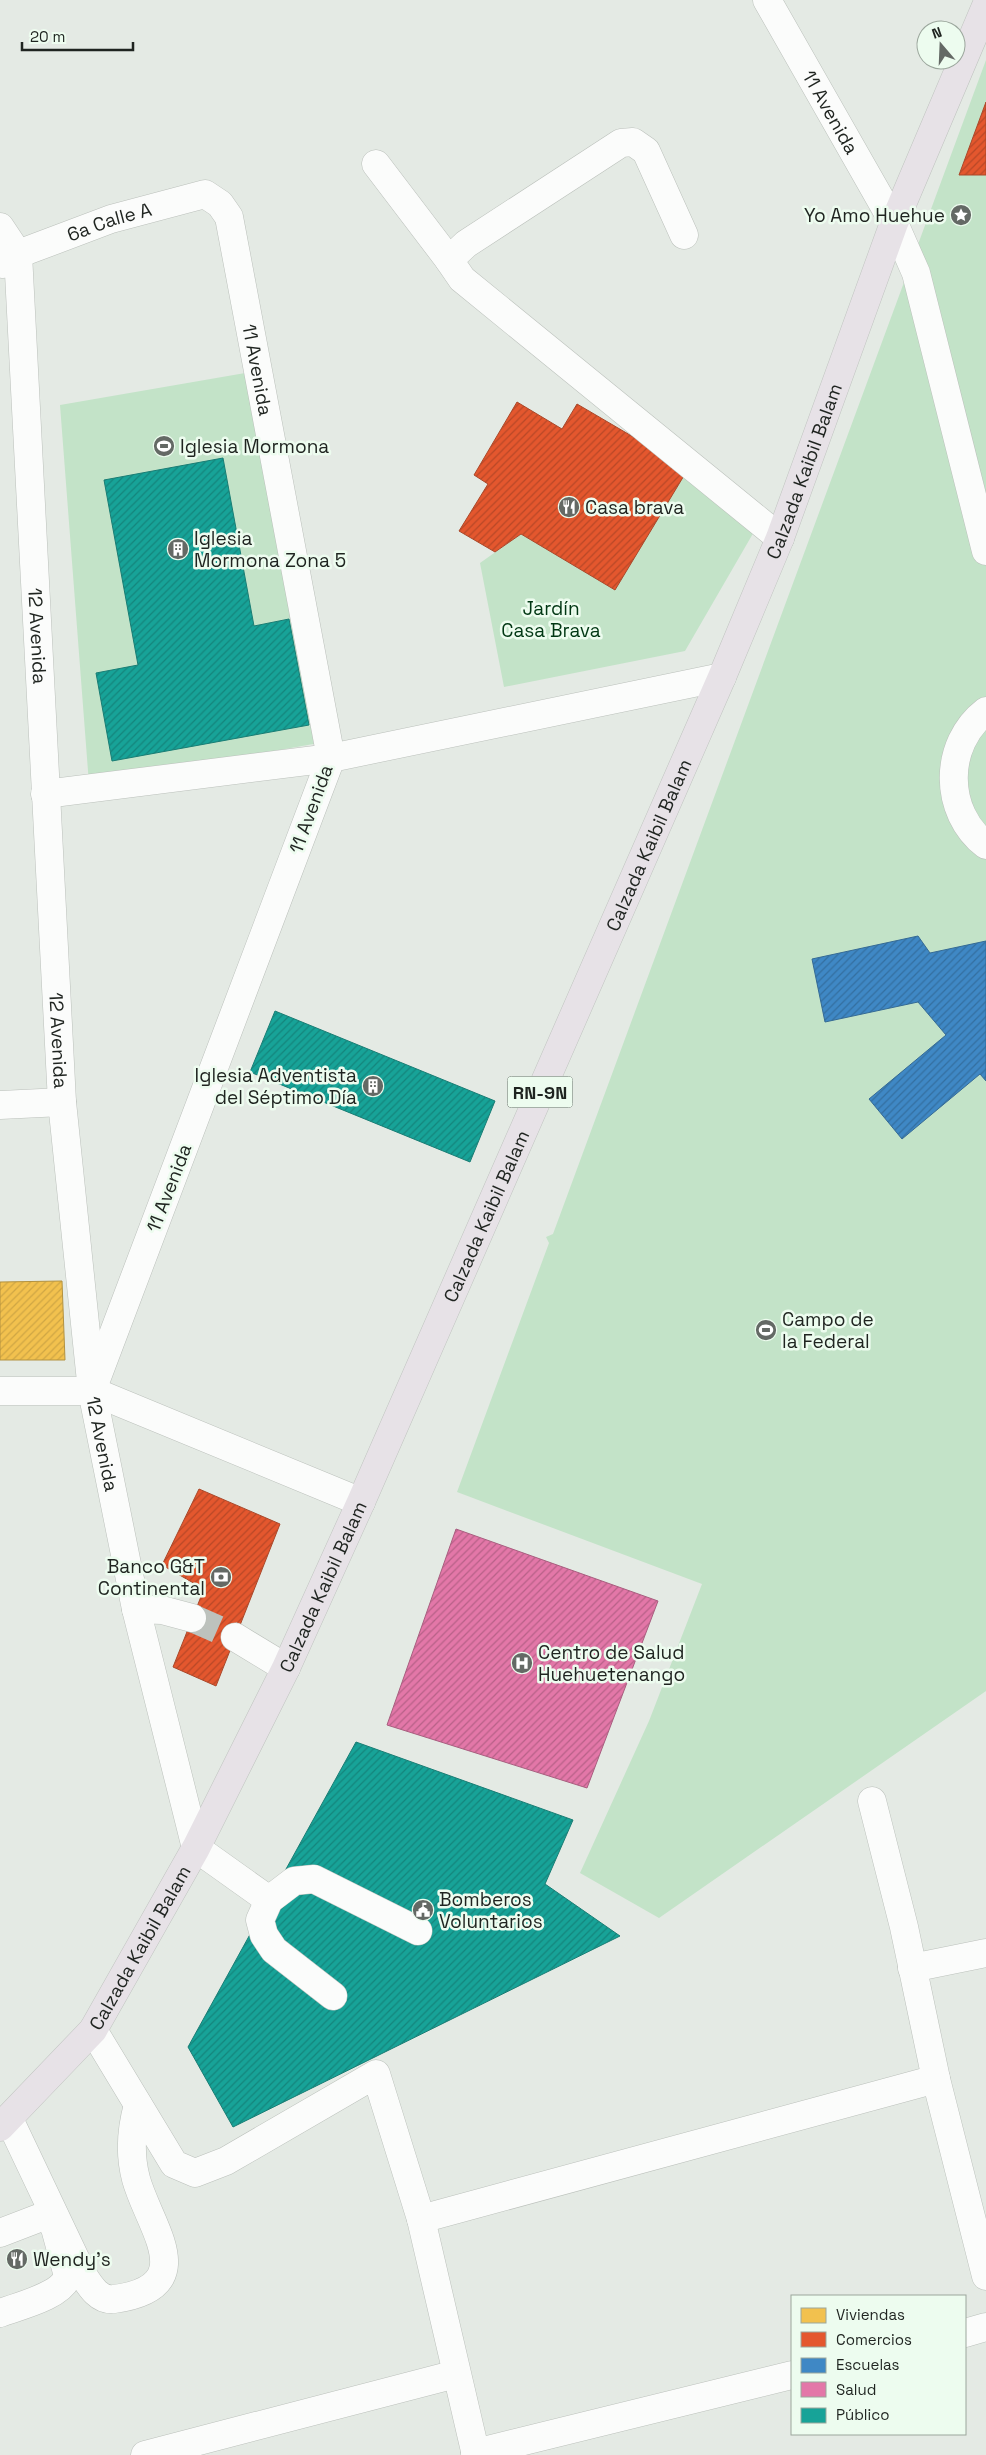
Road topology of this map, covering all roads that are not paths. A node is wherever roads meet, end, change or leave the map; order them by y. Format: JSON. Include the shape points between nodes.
{"nodes":[{"id":1,"x":767,"y":0,"type":"edge"},
{"id":2,"x":986,"y":6,"type":"edge"},
{"id":3,"x":376,"y":164,"type":"dead end"},
{"id":4,"x":220,"y":204,"type":"joint"},
{"id":5,"x":894,"y":223,"type":"junction"},
{"id":6,"x":0,"y":227,"type":"edge"},
{"id":7,"x":684,"y":235,"type":"dead end"},
{"id":8,"x":9,"y":260,"type":"edge"},
{"id":9,"x":449,"y":260,"type":"junction"},
{"id":10,"x":780,"y":538,"type":"junction"},
{"id":11,"x":986,"y":550,"type":"edge"},
{"id":12,"x":722,"y":677,"type":"junction"},
{"id":13,"x":986,"y":711,"type":"edge"},
{"id":14,"x":331,"y":758,"type":"junction"},
{"id":15,"x":45,"y":794,"type":"junction"},
{"id":16,"x":986,"y":845,"type":"edge"},
{"id":17,"x":62,"y":1102,"type":"junction"},
{"id":18,"x":0,"y":1105,"type":"edge"},
{"id":19,"x":0,"y":1391,"type":"edge"},
{"id":20,"x":92,"y":1391,"type":"junction"},
{"id":21,"x":361,"y":1502,"type":"junction"},
{"id":22,"x":136,"y":1609,"type":"junction"},
{"id":23,"x":192,"y":1618,"type":"tunnel mouth"},
{"id":24,"x":235,"y":1637,"type":"tunnel mouth"},
{"id":25,"x":286,"y":1668,"type":"junction"},
{"id":26,"x":872,"y":1801,"type":"dead end"},
{"id":27,"x":196,"y":1848,"type":"junction"},
{"id":28,"x":269,"y":1900,"type":"junction"},
{"id":29,"x":418,"y":1931,"type":"dead end"},
{"id":30,"x":986,"y":1953,"type":"edge"},
{"id":31,"x":912,"y":1968,"type":"junction"},
{"id":32,"x":333,"y":1996,"type":"dead end"},
{"id":33,"x":93,"y":2030,"type":"junction"},
{"id":34,"x":936,"y":2079,"type":"junction"},
{"id":35,"x":138,"y":2105,"type":"junction"},
{"id":36,"x":4,"y":2123,"type":"edge"},
{"id":37,"x":421,"y":2219,"type":"junction"},
{"id":38,"x":0,"y":2233,"type":"edge"},
{"id":39,"x":986,"y":2276,"type":"edge"},
{"id":40,"x":0,"y":2313,"type":"edge"},
{"id":41,"x":986,"y":2327,"type":"edge"},
{"id":42,"x":966,"y":2332,"type":"edge"},
{"id":43,"x":456,"y":2374,"type":"junction"},
{"id":44,"x":791,"y":2375,"type":"edge"},
{"id":45,"x":476,"y":2454,"type":"edge"},
{"id":46,"x":145,"y":2455,"type":"edge"}],
"edges":[{"from":1,"to":5,"type":"street","name":"11 Avenida"},
{"from":2,"to":5,"type":"main road","name":"Calzada Kaibil Balam","number":"RN-9N"},
{"from":3,"to":9,"type":"street"},
{"from":4,"to":8,"type":"street","name":"6a Calle A","via":[[206,194],[111,219]]},
{"from":4,"to":14,"type":"street","name":"11 Avenida","via":[[229,217]]},
{"from":5,"to":10,"type":"main road","name":"Calzada Kaibil Balam","number":"RN-9N"},
{"from":5,"to":11,"type":"street","name":"11 Avenida","via":[[916,273]]},
{"from":6,"to":8,"type":"street"},
{"from":7,"to":9,"type":"street","via":[[646,151],[634,142],[620,144],[466,244]]},
{"from":8,"to":15,"type":"street","name":"12 Avenida"},
{"from":9,"to":10,"type":"street","via":[[462,279]]},
{"from":10,"to":12,"type":"main road","name":"Calzada Kaibil Balam","number":"RN-9N"},
{"from":12,"to":14,"type":"street"},
{"from":12,"to":21,"type":"main road","name":"Calzada Kaibil Balam","number":"RN-9N"},
{"from":13,"to":16,"type":"street","via":[[976,719],[962,741],[954,766],[954,792],[962,817],[977,839]]},
{"from":14,"to":15,"type":"street"},
{"from":14,"to":20,"type":"street","name":"11 Avenida"},
{"from":15,"to":17,"type":"street","name":"12 Avenida"},
{"from":17,"to":18,"type":"street"},
{"from":17,"to":20,"type":"street","name":"12 Avenida"},
{"from":19,"to":20,"type":"street"},
{"from":20,"to":21,"type":"street"},
{"from":20,"to":22,"type":"street","name":"12 Avenida"},
{"from":21,"to":25,"type":"main road","name":"Calzada Kaibil Balam","number":"RN-9N"},
{"from":22,"to":23,"type":"street","via":[[162,1610]]},
{"from":22,"to":27,"type":"street","name":"12 Avenida"},
{"from":24,"to":25,"type":"street"},
{"from":25,"to":27,"type":"main road","name":"Calzada Kaibil Balam","number":"RN-9N"},
{"from":26,"to":31,"type":"street"},
{"from":27,"to":28,"type":"street"},
{"from":27,"to":33,"type":"main road","name":"Calzada Kaibil Balam","number":"RN-9N"},
{"from":28,"to":29,"type":"street","via":[[294,1881],[314,1879]]},
{"from":28,"to":32,"type":"street","via":[[260,1920],[264,1935],[274,1950]]},
{"from":30,"to":31,"type":"street"},
{"from":31,"to":34,"type":"street"},
{"from":33,"to":35,"type":"street"},
{"from":33,"to":36,"type":"main road","name":"Calzada Kaibil Balam","number":"RN-9N"},
{"from":34,"to":37,"type":"street"},
{"from":34,"to":39,"type":"street"},
{"from":35,"to":36,"type":"street","via":[[131,2152],[136,2180],[160,2235],[166,2258],[159,2279],[143,2291],[112,2299],[102,2298],[90,2286]]},
{"from":35,"to":37,"type":"street","via":[[174,2164],[194,2173],[226,2161],[376,2074]]},
{"from":37,"to":43,"type":"street"},
{"from":38,"to":40,"type":"street","via":[[39,2218],[49,2218],[55,2228],[68,2276],[66,2284],[55,2292]]},
{"from":41,"to":42,"type":"street"},
{"from":43,"to":45,"type":"street"},
{"from":43,"to":46,"type":"street"},
{"from":44,"to":45,"type":"street"}]}
